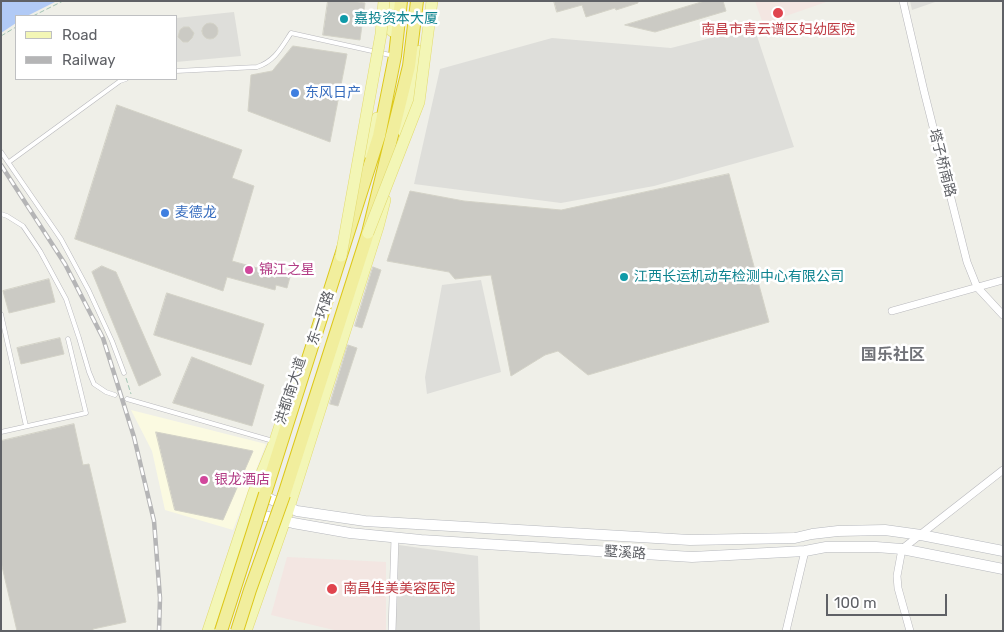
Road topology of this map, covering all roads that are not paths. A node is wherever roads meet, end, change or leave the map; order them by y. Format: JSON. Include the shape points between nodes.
{"nodes":[{"id":1,"x":384,"y":1,"type":"edge"},
{"id":2,"x":394,"y":1,"type":"edge"},
{"id":3,"x":401,"y":1,"type":"edge"},
{"id":4,"x":417,"y":1,"type":"edge"},
{"id":5,"x":427,"y":1,"type":"edge"},
{"id":6,"x":432,"y":1,"type":"edge"},
{"id":7,"x":903,"y":1,"type":"edge"},
{"id":8,"x":390,"y":55,"type":"junction"},
{"id":9,"x":178,"y":71,"type":"edge"},
{"id":10,"x":125,"y":80,"type":"edge"},
{"id":11,"x":1,"y":152,"type":"edge"},
{"id":12,"x":9,"y":162,"type":"junction"},
{"id":13,"x":1,"y":214,"type":"edge"},
{"id":14,"x":368,"y":233,"type":"junction"},
{"id":15,"x":341,"y":256,"type":"junction"},
{"id":16,"x":1003,"y":280,"type":"edge"},
{"id":17,"x":977,"y":287,"type":"junction"},
{"id":18,"x":892,"y":311,"type":"dead end"},
{"id":19,"x":1,"y":314,"type":"edge"},
{"id":20,"x":1003,"y":315,"type":"edge"},
{"id":21,"x":68,"y":339,"type":"dead end"},
{"id":22,"x":124,"y":373,"type":"road end"},
{"id":23,"x":115,"y":395,"type":"dead end"},
{"id":24,"x":127,"y":398,"type":"dead end"},
{"id":25,"x":26,"y":426,"type":"junction"},
{"id":26,"x":1,"y":432,"type":"edge"},
{"id":27,"x":275,"y":441,"type":"junction"},
{"id":28,"x":1003,"y":470,"type":"edge"},
{"id":29,"x":254,"y":492,"type":"junction"},
{"id":30,"x":289,"y":507,"type":"junction"},
{"id":31,"x":247,"y":512,"type":"junction"},
{"id":32,"x":285,"y":520,"type":"junction"},
{"id":33,"x":921,"y":535,"type":"junction"},
{"id":34,"x":395,"y":538,"type":"junction"},
{"id":35,"x":902,"y":549,"type":"junction"},
{"id":36,"x":804,"y":551,"type":"junction"},
{"id":37,"x":1003,"y":551,"type":"edge"},
{"id":38,"x":1003,"y":569,"type":"edge"},
{"id":39,"x":208,"y":631,"type":"edge"},
{"id":40,"x":222,"y":631,"type":"edge"},
{"id":41,"x":239,"y":631,"type":"edge"},
{"id":42,"x":246,"y":631,"type":"edge"},
{"id":43,"x":392,"y":631,"type":"edge"},
{"id":44,"x":786,"y":631,"type":"edge"},
{"id":45,"x":910,"y":631,"type":"edge"}],
"edges":[{"from":1,"to":15,"type":"main road","bridge":true,"via":[[381,34]]},
{"from":2,"to":8,"type":"main road","name":"洪都南大道"},
{"from":3,"to":15,"type":"highway","name":"东一环路","bridge":true,"via":[[395,56],[379,136]]},
{"from":4,"to":14,"type":"highway","name":"东一环路","bridge":true,"via":[[408,66]]},
{"from":5,"to":30,"type":"main road","via":[[408,113],[380,218]]},
{"from":6,"to":14,"type":"main road","bridge":true,"via":[[418,102]]},
{"from":7,"to":17,"type":"street","name":"塔子桥南路","via":[[967,262]]},
{"from":8,"to":9,"type":"lane","via":[[291,33],[266,64]]},
{"from":8,"to":27,"type":"main road","name":"洪都南大道","via":[[359,187]]},
{"from":10,"to":12,"type":"lane"},
{"from":11,"to":12,"type":"lane"},
{"from":12,"to":22,"type":"lane","via":[[61,239],[112,341]]},
{"from":13,"to":23,"type":"lane","via":[[23,226],[40,251],[66,299],[94,384]]},
{"from":14,"to":41,"type":"highway","name":"东一环路","bridge":true},
{"from":15,"to":40,"type":"highway","name":"东一环路","bridge":true},
{"from":16,"to":17,"type":"street"},
{"from":17,"to":18,"type":"street"},
{"from":17,"to":20,"type":"street","name":"塔子桥南路"},
{"from":19,"to":25,"type":"lane"},
{"from":21,"to":25,"type":"lane","via":[[86,412]]},
{"from":24,"to":27,"type":"lane"},
{"from":25,"to":26,"type":"lane"},
{"from":27,"to":29,"type":"main road","name":"洪都南大道"},
{"from":28,"to":33,"type":"street"},
{"from":29,"to":30,"type":"street","name":"墅溪路"},
{"from":29,"to":31,"type":"main road","name":"洪都南大道"},
{"from":30,"to":32,"type":"main road"},
{"from":30,"to":33,"type":"street","name":"墅溪路","via":[[365,521],[690,540],[795,538],[829,532],[876,530]]},
{"from":31,"to":32,"type":"street","name":"墅溪路"},
{"from":31,"to":39,"type":"main road","name":"洪都南大道"},
{"from":32,"to":34,"type":"street","name":"墅溪路"},
{"from":32,"to":42,"type":"main road"},
{"from":33,"to":35,"type":"street"},
{"from":33,"to":37,"type":"street","name":"墅溪路"},
{"from":34,"to":36,"type":"street","name":"墅溪路","via":[[692,557]]},
{"from":34,"to":43,"type":"street"},
{"from":35,"to":36,"type":"street","name":"墅溪路","via":[[851,546]]},
{"from":35,"to":38,"type":"street","name":"墅溪路"},
{"from":35,"to":45,"type":"street","via":[[898,588]]},
{"from":36,"to":44,"type":"street"}]}
